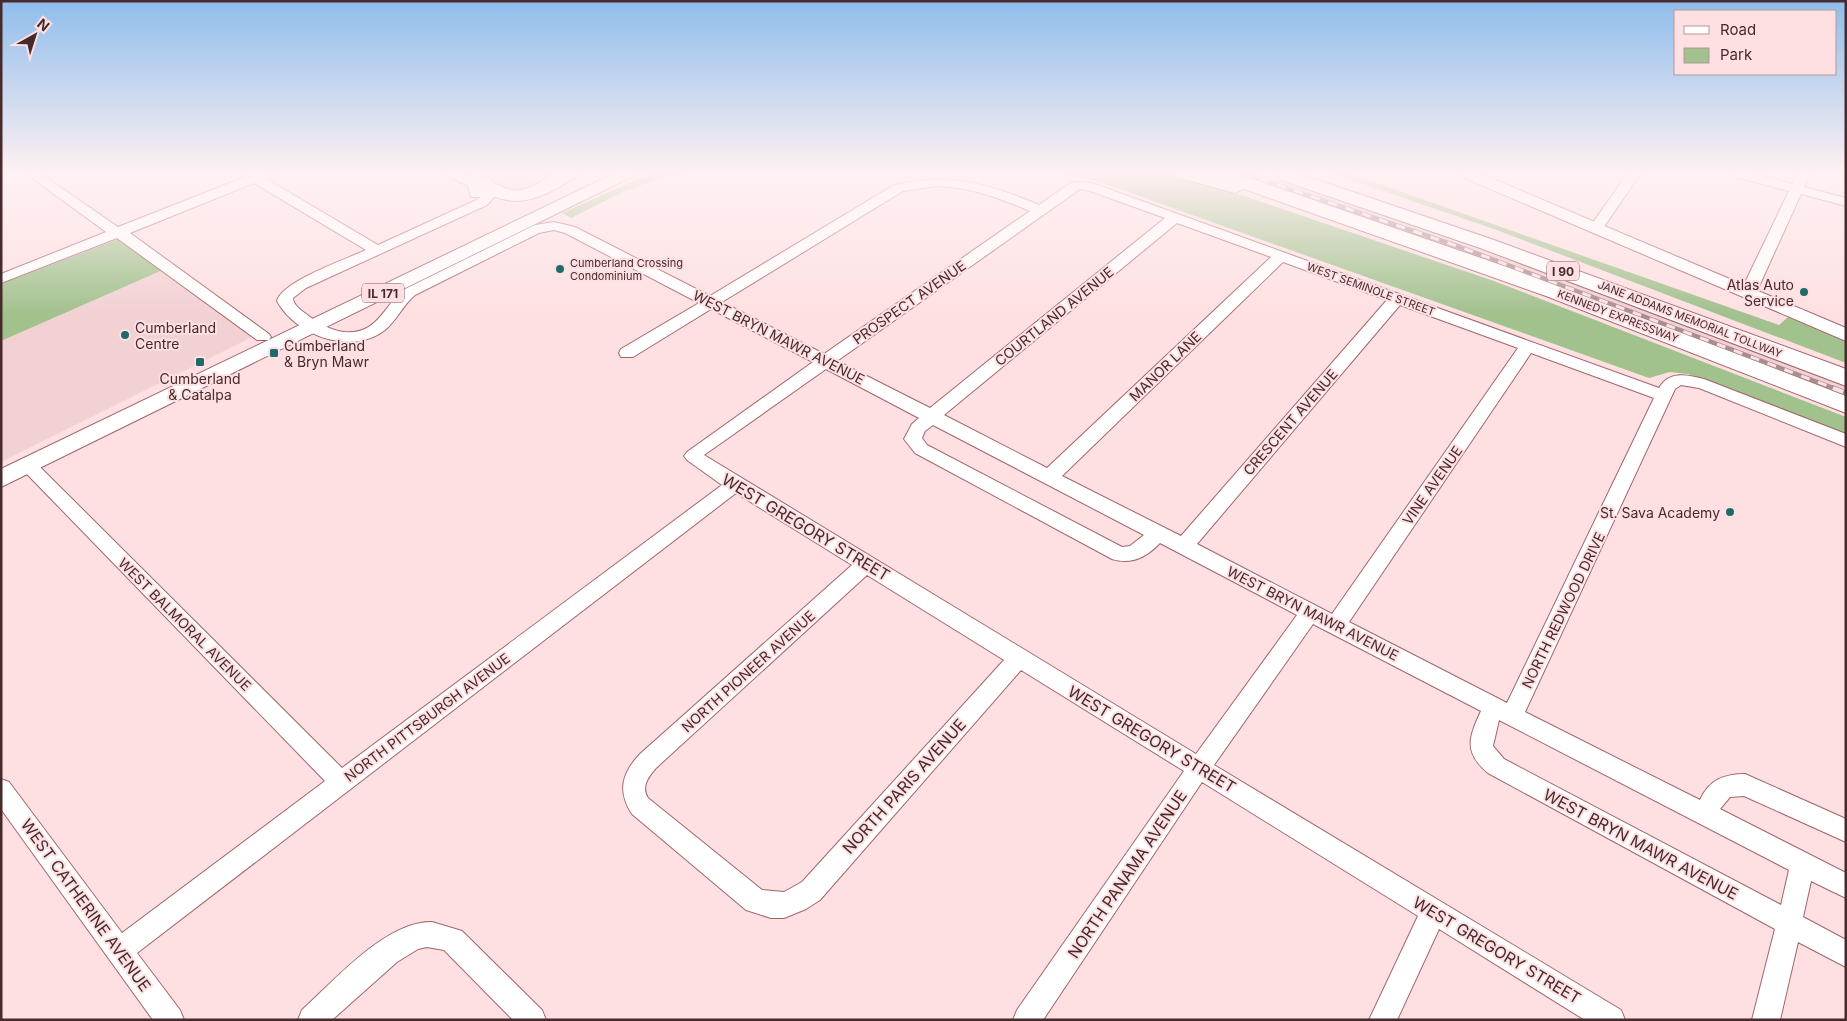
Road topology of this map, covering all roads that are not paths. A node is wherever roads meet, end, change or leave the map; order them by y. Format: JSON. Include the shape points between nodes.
{"nodes":[{"id":1,"x":99,"y":221,"type":"edge"},
{"id":2,"x":145,"y":221,"type":"edge"},
{"id":3,"x":330,"y":221,"type":"edge"},
{"id":4,"x":439,"y":221,"type":"edge"},
{"id":5,"x":495,"y":221,"type":"edge"},
{"id":6,"x":523,"y":221,"type":"edge"},
{"id":7,"x":844,"y":221,"type":"edge"},
{"id":8,"x":1024,"y":221,"type":"edge"},
{"id":9,"x":1171,"y":221,"type":"edge"},
{"id":10,"x":1185,"y":221,"type":"edge"},
{"id":11,"x":1335,"y":221,"type":"edge"},
{"id":12,"x":1358,"y":221,"type":"edge"},
{"id":13,"x":1419,"y":221,"type":"edge"},
{"id":14,"x":1455,"y":221,"type":"edge"},
{"id":15,"x":1579,"y":221,"type":"edge"},
{"id":16,"x":1601,"y":221,"type":"edge"},
{"id":17,"x":1781,"y":221,"type":"edge"},
{"id":18,"x":436,"y":222,"type":"joint"},
{"id":19,"x":1596,"y":228,"type":"junction"},
{"id":20,"x":116,"y":233,"type":"junction"},
{"id":21,"x":376,"y":250,"type":"junction"},
{"id":22,"x":1443,"y":250,"type":"junction"},
{"id":23,"x":1281,"y":256,"type":"junction"},
{"id":24,"x":1,"y":279,"type":"edge"},
{"id":25,"x":1748,"y":293,"type":"junction"},
{"id":26,"x":1396,"y":298,"type":"junction"},
{"id":27,"x":710,"y":302,"type":"junction"},
{"id":28,"x":307,"y":322,"type":"junction"},
{"id":29,"x":1846,"y":335,"type":"edge"},
{"id":30,"x":263,"y":338,"type":"junction"},
{"id":31,"x":1528,"y":346,"type":"junction"},
{"id":32,"x":627,"y":353,"type":"dead end"},
{"id":33,"x":825,"y":361,"type":"junction"},
{"id":34,"x":1846,"y":369,"type":"edge"},
{"id":35,"x":1846,"y":378,"type":"edge"},
{"id":36,"x":1665,"y":396,"type":"junction"},
{"id":37,"x":1846,"y":405,"type":"edge"},
{"id":38,"x":932,"y":416,"type":"junction"},
{"id":39,"x":1846,"y":441,"type":"edge"},
{"id":40,"x":693,"y":456,"type":"joint"},
{"id":41,"x":1,"y":466,"type":"edge"},
{"id":42,"x":29,"y":466,"type":"junction"},
{"id":43,"x":1050,"y":476,"type":"junction"},
{"id":44,"x":1,"y":480,"type":"edge"},
{"id":45,"x":735,"y":484,"type":"junction"},
{"id":46,"x":1158,"y":533,"type":"junction"},
{"id":47,"x":1184,"y":546,"type":"junction"},
{"id":48,"x":866,"y":564,"type":"junction"},
{"id":49,"x":1311,"y":612,"type":"junction"},
{"id":50,"x":1336,"y":624,"type":"junction"},
{"id":51,"x":1019,"y":658,"type":"junction"},
{"id":52,"x":1503,"y":711,"type":"junction"},
{"id":53,"x":1200,"y":768,"type":"junction"},
{"id":54,"x":341,"y":782,"type":"junction"},
{"id":55,"x":634,"y":782,"type":"joint"},
{"id":56,"x":1,"y":790,"type":"edge"},
{"id":57,"x":1706,"y":814,"type":"junction"},
{"id":58,"x":1846,"y":832,"type":"edge"},
{"id":59,"x":1803,"y":864,"type":"junction"},
{"id":60,"x":1846,"y":886,"type":"edge"},
{"id":61,"x":1434,"y":911,"type":"junction"},
{"id":62,"x":1788,"y":924,"type":"junction"},
{"id":63,"x":120,"y":950,"type":"junction"},
{"id":64,"x":1846,"y":954,"type":"edge"},
{"id":65,"x":170,"y":1020,"type":"edge"},
{"id":66,"x":312,"y":1020,"type":"edge"},
{"id":67,"x":532,"y":1020,"type":"edge"},
{"id":68,"x":1027,"y":1020,"type":"edge"},
{"id":69,"x":1383,"y":1020,"type":"edge"},
{"id":70,"x":1611,"y":1020,"type":"edge"},
{"id":71,"x":1766,"y":1020,"type":"edge"}],
"edges":[{"from":1,"to":20,"type":"street"},
{"from":2,"to":20,"type":"street"},
{"from":3,"to":21,"type":"street"},
{"from":4,"to":18,"type":"street","name":"WEST BRYN MAWR AVENUE"},
{"from":5,"to":28,"type":"main road","number":"IL 171","via":[[341,296]]},
{"from":6,"to":28,"type":"main road","number":"IL 171"},
{"from":7,"to":27,"type":"street"},
{"from":8,"to":33,"type":"street","name":"PROSPECT AVENUE"},
{"from":9,"to":38,"type":"street","name":"COURTLAND AVENUE"},
{"from":10,"to":23,"type":"street","name":"WEST SEMINOLE STREET"},
{"from":11,"to":22,"type":"highway","via":[[1396,241]]},
{"from":12,"to":22,"type":"highway","name":"KENNEDY EXPRESSWAY","number":"I 90"},
{"from":13,"to":35,"type":"highway","name":"JANE ADDAMS MEMORIAL TOLLWAY","number":"I 90"},
{"from":14,"to":34,"type":"highway"},
{"from":15,"to":19,"type":"main road"},
{"from":16,"to":19,"type":"street"},
{"from":17,"to":25,"type":"street"},
{"from":18,"to":21,"type":"street","name":"WEST BRYN MAWR AVENUE"},
{"from":19,"to":25,"type":"main road"},
{"from":20,"to":24,"type":"street"},
{"from":20,"to":30,"type":"street","via":[[126,236]]},
{"from":21,"to":28,"type":"street","name":"WEST BRYN MAWR AVENUE","via":[[301,284],[286,296],[288,308]]},
{"from":22,"to":37,"type":"highway","name":"KENNEDY EXPRESSWAY","number":"I 90"},
{"from":23,"to":26,"type":"street","name":"WEST SEMINOLE STREET"},
{"from":23,"to":43,"type":"street","name":"MANOR LANE"},
{"from":25,"to":29,"type":"main road"},
{"from":26,"to":31,"type":"street","name":"WEST SEMINOLE STREET"},
{"from":26,"to":47,"type":"street","name":"CRESCENT AVENUE"},
{"from":27,"to":28,"type":"street","name":"WEST BRYN MAWR AVENUE","via":[[570,230],[554,226],[526,232],[410,292],[400,299],[379,327],[364,335],[336,338]]},
{"from":27,"to":32,"type":"street"},
{"from":27,"to":33,"type":"street","name":"WEST BRYN MAWR AVENUE"},
{"from":28,"to":30,"type":"main road","number":"IL 171"},
{"from":28,"to":42,"type":"main road","number":"IL 171"},
{"from":30,"to":41,"type":"main road","number":"IL 171"},
{"from":31,"to":36,"type":"street","name":"WEST SEMINOLE STREET"},
{"from":31,"to":50,"type":"street","name":"VINE AVENUE"},
{"from":33,"to":38,"type":"street","name":"WEST BRYN MAWR AVENUE"},
{"from":33,"to":40,"type":"street","name":"PROSPECT AVENUE"},
{"from":36,"to":39,"type":"street","name":"NORTH REDWOOD DRIVE","via":[[1668,386],[1679,378],[1704,384]]},
{"from":36,"to":52,"type":"street","name":"NORTH REDWOOD DRIVE"},
{"from":38,"to":43,"type":"street","name":"WEST BRYN MAWR AVENUE"},
{"from":38,"to":46,"type":"street","via":[[914,434],[915,444],[921,449],[1106,548],[1129,555],[1140,552]]},
{"from":40,"to":45,"type":"street","name":"WEST GREGORY STREET"},
{"from":42,"to":44,"type":"main road","number":"IL 171"},
{"from":42,"to":54,"type":"street","name":"WEST BALMORAL AVENUE"},
{"from":43,"to":46,"type":"street","name":"WEST BRYN MAWR AVENUE"},
{"from":45,"to":48,"type":"street","name":"WEST GREGORY STREET"},
{"from":45,"to":54,"type":"street","name":"NORTH PITTSBURGH AVENUE"},
{"from":46,"to":47,"type":"street","name":"WEST BRYN MAWR AVENUE"},
{"from":47,"to":49,"type":"street","name":"WEST BRYN MAWR AVENUE"},
{"from":48,"to":51,"type":"street","name":"WEST GREGORY STREET"},
{"from":48,"to":55,"type":"street","name":"NORTH PIONEER AVENUE","via":[[648,761]]},
{"from":49,"to":50,"type":"street","name":"WEST BRYN MAWR AVENUE"},
{"from":49,"to":53,"type":"street","name":"NORTH PANAMA AVENUE"},
{"from":50,"to":52,"type":"street","name":"WEST BRYN MAWR AVENUE"},
{"from":51,"to":53,"type":"street","name":"WEST GREGORY STREET"},
{"from":51,"to":55,"type":"street","name":"NORTH PARIS AVENUE","via":[[811,891],[798,901],[783,906],[755,901],[640,806],[634,799]]},
{"from":52,"to":57,"type":"street","name":"WEST BRYN MAWR AVENUE"},
{"from":52,"to":62,"type":"street","name":"WEST BRYN MAWR AVENUE","via":[[1480,743],[1485,759]]},
{"from":53,"to":61,"type":"street","name":"WEST GREGORY STREET"},
{"from":53,"to":68,"type":"street","name":"NORTH PANAMA AVENUE"},
{"from":54,"to":63,"type":"street","name":"NORTH PITTSBURGH AVENUE"},
{"from":56,"to":63,"type":"street","name":"WEST CATHERINE AVENUE"},
{"from":57,"to":58,"type":"street","via":[[1712,797],[1720,789],[1730,784],[1745,784]]},
{"from":57,"to":59,"type":"street","name":"WEST BRYN MAWR AVENUE"},
{"from":59,"to":60,"type":"street","name":"WEST BRYN MAWR AVENUE"},
{"from":59,"to":62,"type":"street"},
{"from":61,"to":69,"type":"street"},
{"from":61,"to":70,"type":"street","name":"WEST GREGORY STREET"},
{"from":62,"to":64,"type":"street","name":"WEST BRYN MAWR AVENUE"},
{"from":62,"to":71,"type":"street"},
{"from":63,"to":65,"type":"street","name":"WEST CATHERINE AVENUE"},
{"from":66,"to":67,"type":"street","via":[[388,953],[413,937],[427,935],[441,935],[454,940]]}]}
